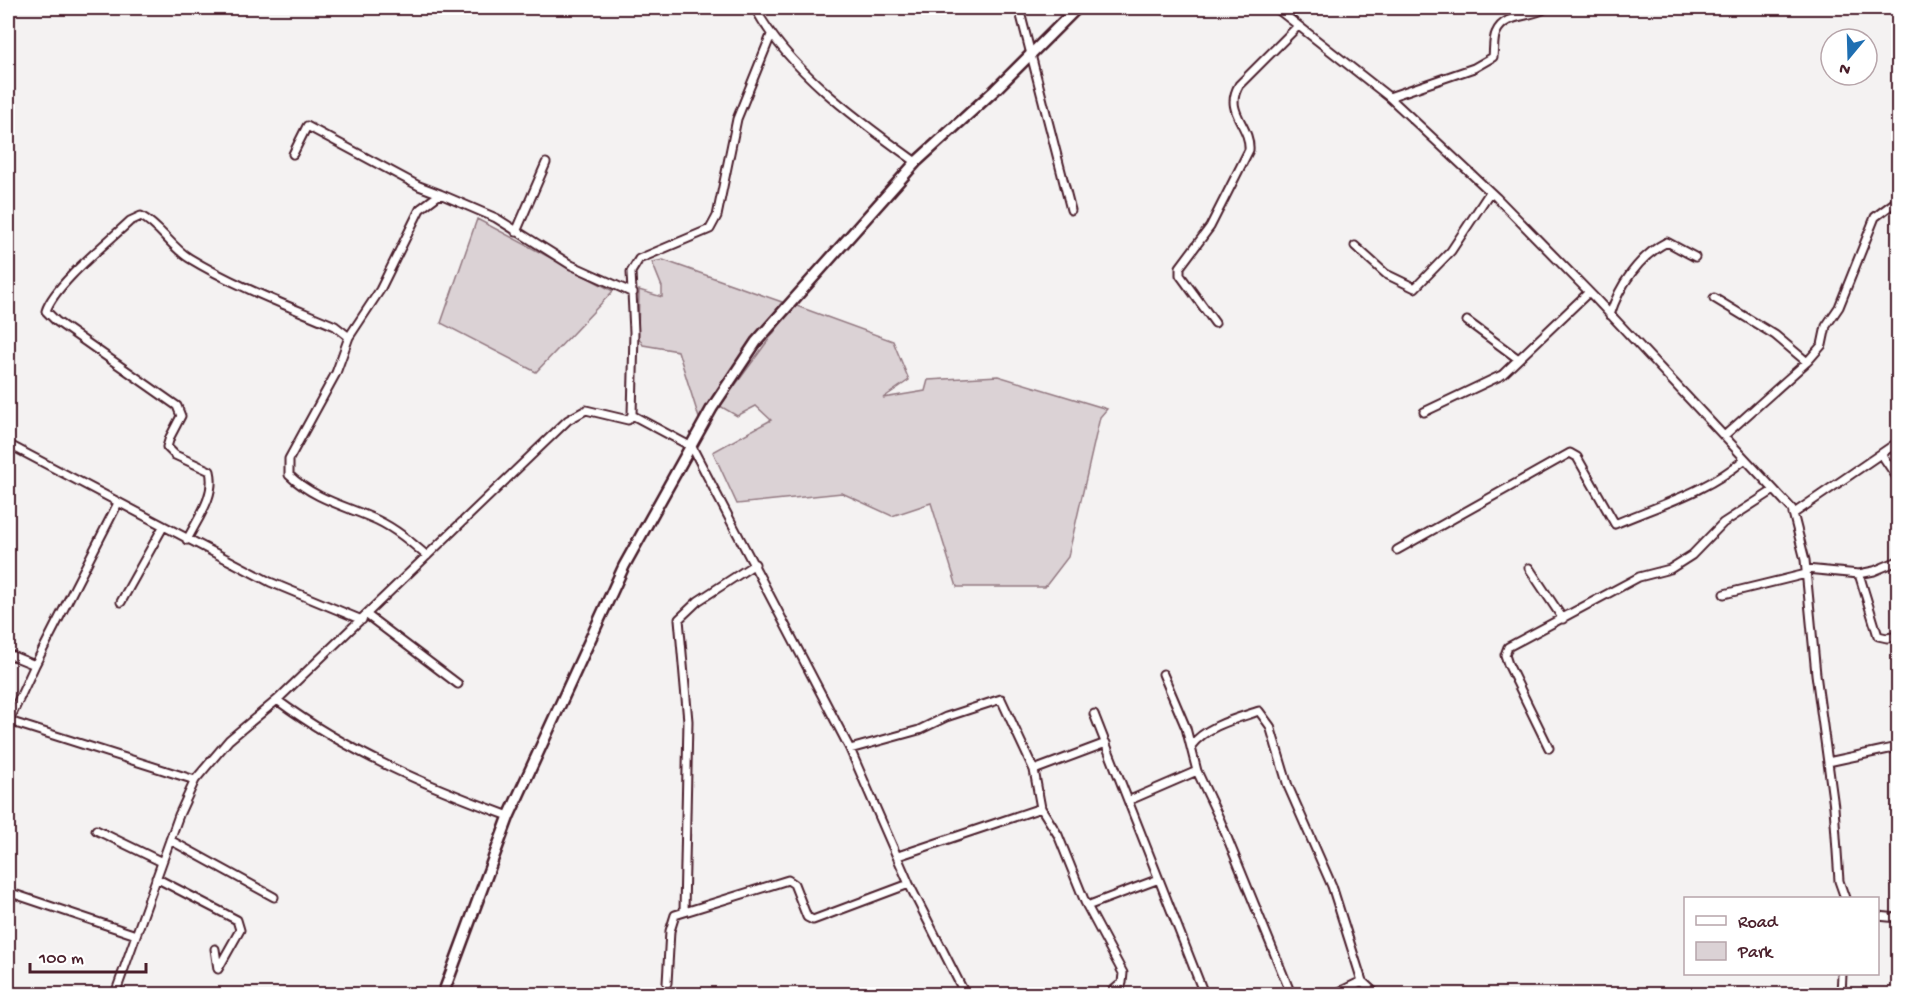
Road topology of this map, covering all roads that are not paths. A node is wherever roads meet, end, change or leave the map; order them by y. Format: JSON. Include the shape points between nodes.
{"nodes":[{"id":1,"x":754,"y":8,"type":"edge"},
{"id":2,"x":1019,"y":8,"type":"edge"},
{"id":3,"x":1077,"y":8,"type":"edge"},
{"id":4,"x":1276,"y":8,"type":"edge"},
{"id":5,"x":1546,"y":8,"type":"edge"},
{"id":6,"x":1297,"y":27,"type":"junction"},
{"id":7,"x":771,"y":35,"type":"junction"},
{"id":8,"x":1030,"y":54,"type":"junction"},
{"id":9,"x":1389,"y":97,"type":"junction"},
{"id":10,"x":293,"y":154,"type":"dead end"},
{"id":11,"x":916,"y":162,"type":"junction"},
{"id":12,"x":546,"y":163,"type":"dead end"},
{"id":13,"x":1490,"y":192,"type":"junction"},
{"id":14,"x":440,"y":194,"type":"junction"},
{"id":15,"x":1899,"y":200,"type":"edge"},
{"id":16,"x":1071,"y":210,"type":"dead end"},
{"id":17,"x":516,"y":232,"type":"junction"},
{"id":18,"x":1355,"y":246,"type":"dead end"},
{"id":19,"x":1695,"y":257,"type":"dead end"},
{"id":20,"x":1589,"y":292,"type":"junction"},
{"id":21,"x":633,"y":293,"type":"junction"},
{"id":22,"x":1714,"y":298,"type":"dead end"},
{"id":23,"x":1610,"y":315,"type":"junction"},
{"id":24,"x":1467,"y":321,"type":"dead end"},
{"id":25,"x":1215,"y":323,"type":"dead end"},
{"id":26,"x":349,"y":337,"type":"junction"},
{"id":27,"x":1517,"y":358,"type":"junction"},
{"id":28,"x":1808,"y":362,"type":"junction"},
{"id":29,"x":1424,"y":412,"type":"dead end"},
{"id":30,"x":632,"y":415,"type":"junction"},
{"id":31,"x":1724,"y":436,"type":"junction"},
{"id":32,"x":1899,"y":442,"type":"edge"},
{"id":33,"x":8,"y":444,"type":"edge"},
{"id":34,"x":692,"y":447,"type":"junction"},
{"id":35,"x":1882,"y":455,"type":"junction"},
{"id":36,"x":1745,"y":459,"type":"junction"},
{"id":37,"x":1899,"y":479,"type":"edge"},
{"id":38,"x":1774,"y":490,"type":"junction"},
{"id":39,"x":118,"y":502,"type":"junction"},
{"id":40,"x":1793,"y":514,"type":"junction"},
{"id":41,"x":163,"y":527,"type":"junction"},
{"id":42,"x":187,"y":540,"type":"junction"},
{"id":43,"x":1397,"y":550,"type":"dead end"},
{"id":44,"x":427,"y":556,"type":"junction"},
{"id":45,"x":1899,"y":561,"type":"edge"},
{"id":46,"x":755,"y":564,"type":"junction"},
{"id":47,"x":1529,"y":568,"type":"dead end"},
{"id":48,"x":1806,"y":572,"type":"junction"},
{"id":49,"x":1859,"y":574,"type":"junction"},
{"id":50,"x":1724,"y":594,"type":"dead end"},
{"id":51,"x":121,"y":602,"type":"dead end"},
{"id":52,"x":364,"y":617,"type":"junction"},
{"id":53,"x":1563,"y":620,"type":"junction"},
{"id":54,"x":1899,"y":636,"type":"edge"},
{"id":55,"x":8,"y":654,"type":"edge"},
{"id":56,"x":35,"y":665,"type":"junction"},
{"id":57,"x":1162,"y":674,"type":"dead end"},
{"id":58,"x":458,"y":684,"type":"dead end"},
{"id":59,"x":277,"y":700,"type":"junction"},
{"id":60,"x":1094,"y":714,"type":"dead end"},
{"id":61,"x":1106,"y":743,"type":"junction"},
{"id":62,"x":1191,"y":746,"type":"junction"},
{"id":63,"x":1899,"y":747,"type":"edge"},
{"id":64,"x":1549,"y":748,"type":"dead end"},
{"id":65,"x":850,"y":749,"type":"junction"},
{"id":66,"x":1828,"y":762,"type":"junction"},
{"id":67,"x":1035,"y":770,"type":"junction"},
{"id":68,"x":1197,"y":771,"type":"junction"},
{"id":69,"x":195,"y":780,"type":"junction"},
{"id":70,"x":1130,"y":800,"type":"junction"},
{"id":71,"x":1041,"y":808,"type":"junction"},
{"id":72,"x":509,"y":816,"type":"junction"},
{"id":73,"x":96,"y":830,"type":"dead end"},
{"id":74,"x":170,"y":840,"type":"junction"},
{"id":75,"x":898,"y":856,"type":"junction"},
{"id":76,"x":162,"y":862,"type":"junction"},
{"id":77,"x":156,"y":878,"type":"junction"},
{"id":78,"x":1159,"y":879,"type":"junction"},
{"id":79,"x":909,"y":884,"type":"junction"},
{"id":80,"x":8,"y":892,"type":"edge"},
{"id":81,"x":274,"y":897,"type":"dead end"},
{"id":82,"x":1845,"y":897,"type":"edge"},
{"id":83,"x":1087,"y":906,"type":"junction"},
{"id":84,"x":684,"y":912,"type":"junction"},
{"id":85,"x":1879,"y":916,"type":"edge"},
{"id":86,"x":1899,"y":918,"type":"edge"},
{"id":87,"x":136,"y":935,"type":"junction"},
{"id":88,"x":215,"y":950,"type":"dead end"},
{"id":89,"x":1842,"y":975,"type":"edge"},
{"id":90,"x":1362,"y":981,"type":"junction"},
{"id":91,"x":667,"y":983,"type":"dead end"},
{"id":92,"x":115,"y":994,"type":"edge"},
{"id":93,"x":443,"y":994,"type":"edge"},
{"id":94,"x":965,"y":994,"type":"edge"},
{"id":95,"x":1109,"y":994,"type":"edge"},
{"id":96,"x":1204,"y":994,"type":"edge"},
{"id":97,"x":1291,"y":994,"type":"edge"},
{"id":98,"x":1335,"y":994,"type":"edge"},
{"id":99,"x":1376,"y":994,"type":"edge"},
{"id":100,"x":1841,"y":994,"type":"edge"}],
"edges":[{"from":1,"to":7,"type":"street"},
{"from":2,"to":8,"type":"street"},
{"from":3,"to":8,"type":"street"},
{"from":4,"to":6,"type":"street"},
{"from":5,"to":9,"type":"street","via":[[1537,14],[1509,19],[1496,32],[1493,57],[1474,68]]},
{"from":6,"to":9,"type":"street"},
{"from":6,"to":25,"type":"street","via":[[1239,85],[1233,96],[1235,110],[1250,140],[1249,150],[1210,226],[1180,267],[1180,274]]},
{"from":7,"to":11,"type":"street","via":[[849,114]]},
{"from":7,"to":21,"type":"street","via":[[737,119],[717,216],[710,229],[639,259],[631,272]]},
{"from":8,"to":11,"type":"street"},
{"from":8,"to":16,"type":"street"},
{"from":9,"to":13,"type":"street"},
{"from":10,"to":14,"type":"street","via":[[307,126]]},
{"from":11,"to":34,"type":"street","via":[[756,342],[712,408]]},
{"from":12,"to":17,"type":"street"},
{"from":13,"to":18,"type":"street","via":[[1451,251],[1415,288],[1386,274]]},
{"from":13,"to":20,"type":"street"},
{"from":14,"to":17,"type":"street","via":[[496,218]]},
{"from":14,"to":26,"type":"street","via":[[420,209],[380,290]]},
{"from":15,"to":28,"type":"street","via":[[1875,218],[1839,307],[1826,326],[1822,345]]},
{"from":17,"to":21,"type":"street","via":[[571,266]]},
{"from":19,"to":23,"type":"street","via":[[1667,242],[1659,246],[1635,268],[1615,299]]},
{"from":20,"to":23,"type":"street"},
{"from":20,"to":27,"type":"street"},
{"from":21,"to":30,"type":"street"},
{"from":22,"to":28,"type":"street","via":[[1775,334]]},
{"from":23,"to":31,"type":"street"},
{"from":24,"to":27,"type":"street"},
{"from":26,"to":42,"type":"street","via":[[335,326],[228,280],[186,256],[141,216],[130,221],[49,302],[46,311],[56,321],[177,406],[181,416],[167,447],[210,471],[212,480],[210,493]]},
{"from":26,"to":44,"type":"street","via":[[336,373],[289,459],[289,474],[318,496],[400,534]]},
{"from":27,"to":29,"type":"street","via":[[1502,375]]},
{"from":28,"to":31,"type":"street"},
{"from":30,"to":34,"type":"street"},
{"from":30,"to":44,"type":"street","via":[[628,420],[619,420],[586,410],[568,420]]},
{"from":31,"to":36,"type":"street"},
{"from":32,"to":35,"type":"street"},
{"from":33,"to":39,"type":"street"},
{"from":34,"to":46,"type":"street"},
{"from":34,"to":72,"type":"street","via":[[624,566]]},
{"from":35,"to":37,"type":"street"},
{"from":35,"to":40,"type":"street"},
{"from":36,"to":38,"type":"street"},
{"from":36,"to":43,"type":"street","via":[[1702,488],[1616,524],[1577,457],[1570,453]]},
{"from":38,"to":40,"type":"street"},
{"from":38,"to":53,"type":"street","via":[[1724,523],[1692,555],[1670,569],[1639,577]]},
{"from":39,"to":41,"type":"street"},
{"from":39,"to":56,"type":"street"},
{"from":40,"to":48,"type":"street"},
{"from":41,"to":42,"type":"street"},
{"from":41,"to":51,"type":"street"},
{"from":42,"to":52,"type":"street","via":[[270,582]]},
{"from":44,"to":52,"type":"street"},
{"from":45,"to":49,"type":"street"},
{"from":46,"to":65,"type":"street"},
{"from":46,"to":84,"type":"street","via":[[698,601],[679,619],[688,721]]},
{"from":47,"to":53,"type":"street"},
{"from":48,"to":49,"type":"street"},
{"from":48,"to":50,"type":"street"},
{"from":48,"to":66,"type":"street"},
{"from":49,"to":54,"type":"street","via":[[1878,636]]},
{"from":52,"to":58,"type":"street"},
{"from":52,"to":59,"type":"street"},
{"from":53,"to":64,"type":"street","via":[[1508,647],[1505,655]]},
{"from":55,"to":56,"type":"street"},
{"from":56,"to":69,"type":"street","via":[[9,721]]},
{"from":57,"to":62,"type":"street"},
{"from":59,"to":69,"type":"street","via":[[229,740]]},
{"from":59,"to":72,"type":"street","via":[[351,748]]},
{"from":60,"to":61,"type":"street"},
{"from":61,"to":67,"type":"street"},
{"from":61,"to":70,"type":"street"},
{"from":62,"to":68,"type":"street"},
{"from":62,"to":90,"type":"street","via":[[1225,722],[1259,711],[1270,726],[1288,786],[1332,886]]},
{"from":63,"to":66,"type":"street"},
{"from":65,"to":67,"type":"street","via":[[919,730],[1001,699]]},
{"from":65,"to":75,"type":"street"},
{"from":66,"to":82,"type":"street","via":[[1839,881]]},
{"from":67,"to":71,"type":"street"},
{"from":68,"to":70,"type":"street"},
{"from":68,"to":97,"type":"street"},
{"from":69,"to":74,"type":"street"},
{"from":70,"to":78,"type":"street"},
{"from":71,"to":75,"type":"street"},
{"from":71,"to":83,"type":"street","via":[[1058,835]]},
{"from":72,"to":93,"type":"street"},
{"from":73,"to":76,"type":"street"},
{"from":74,"to":76,"type":"street"},
{"from":74,"to":81,"type":"street"},
{"from":75,"to":79,"type":"street"},
{"from":76,"to":77,"type":"street"},
{"from":77,"to":87,"type":"street"},
{"from":77,"to":88,"type":"street","via":[[237,920],[240,930],[218,969]]},
{"from":78,"to":83,"type":"street"},
{"from":78,"to":96,"type":"street"},
{"from":79,"to":84,"type":"street","via":[[813,920],[807,917],[794,884],[788,880]]},
{"from":79,"to":94,"type":"street"},
{"from":80,"to":87,"type":"street"},
{"from":83,"to":95,"type":"street","via":[[1123,973],[1122,983]]},
{"from":84,"to":91,"type":"street","via":[[671,921]]},
{"from":85,"to":86,"type":"street"},
{"from":87,"to":92,"type":"street"},
{"from":89,"to":100,"type":"street"},
{"from":90,"to":98,"type":"street"},
{"from":90,"to":99,"type":"street"}]}
